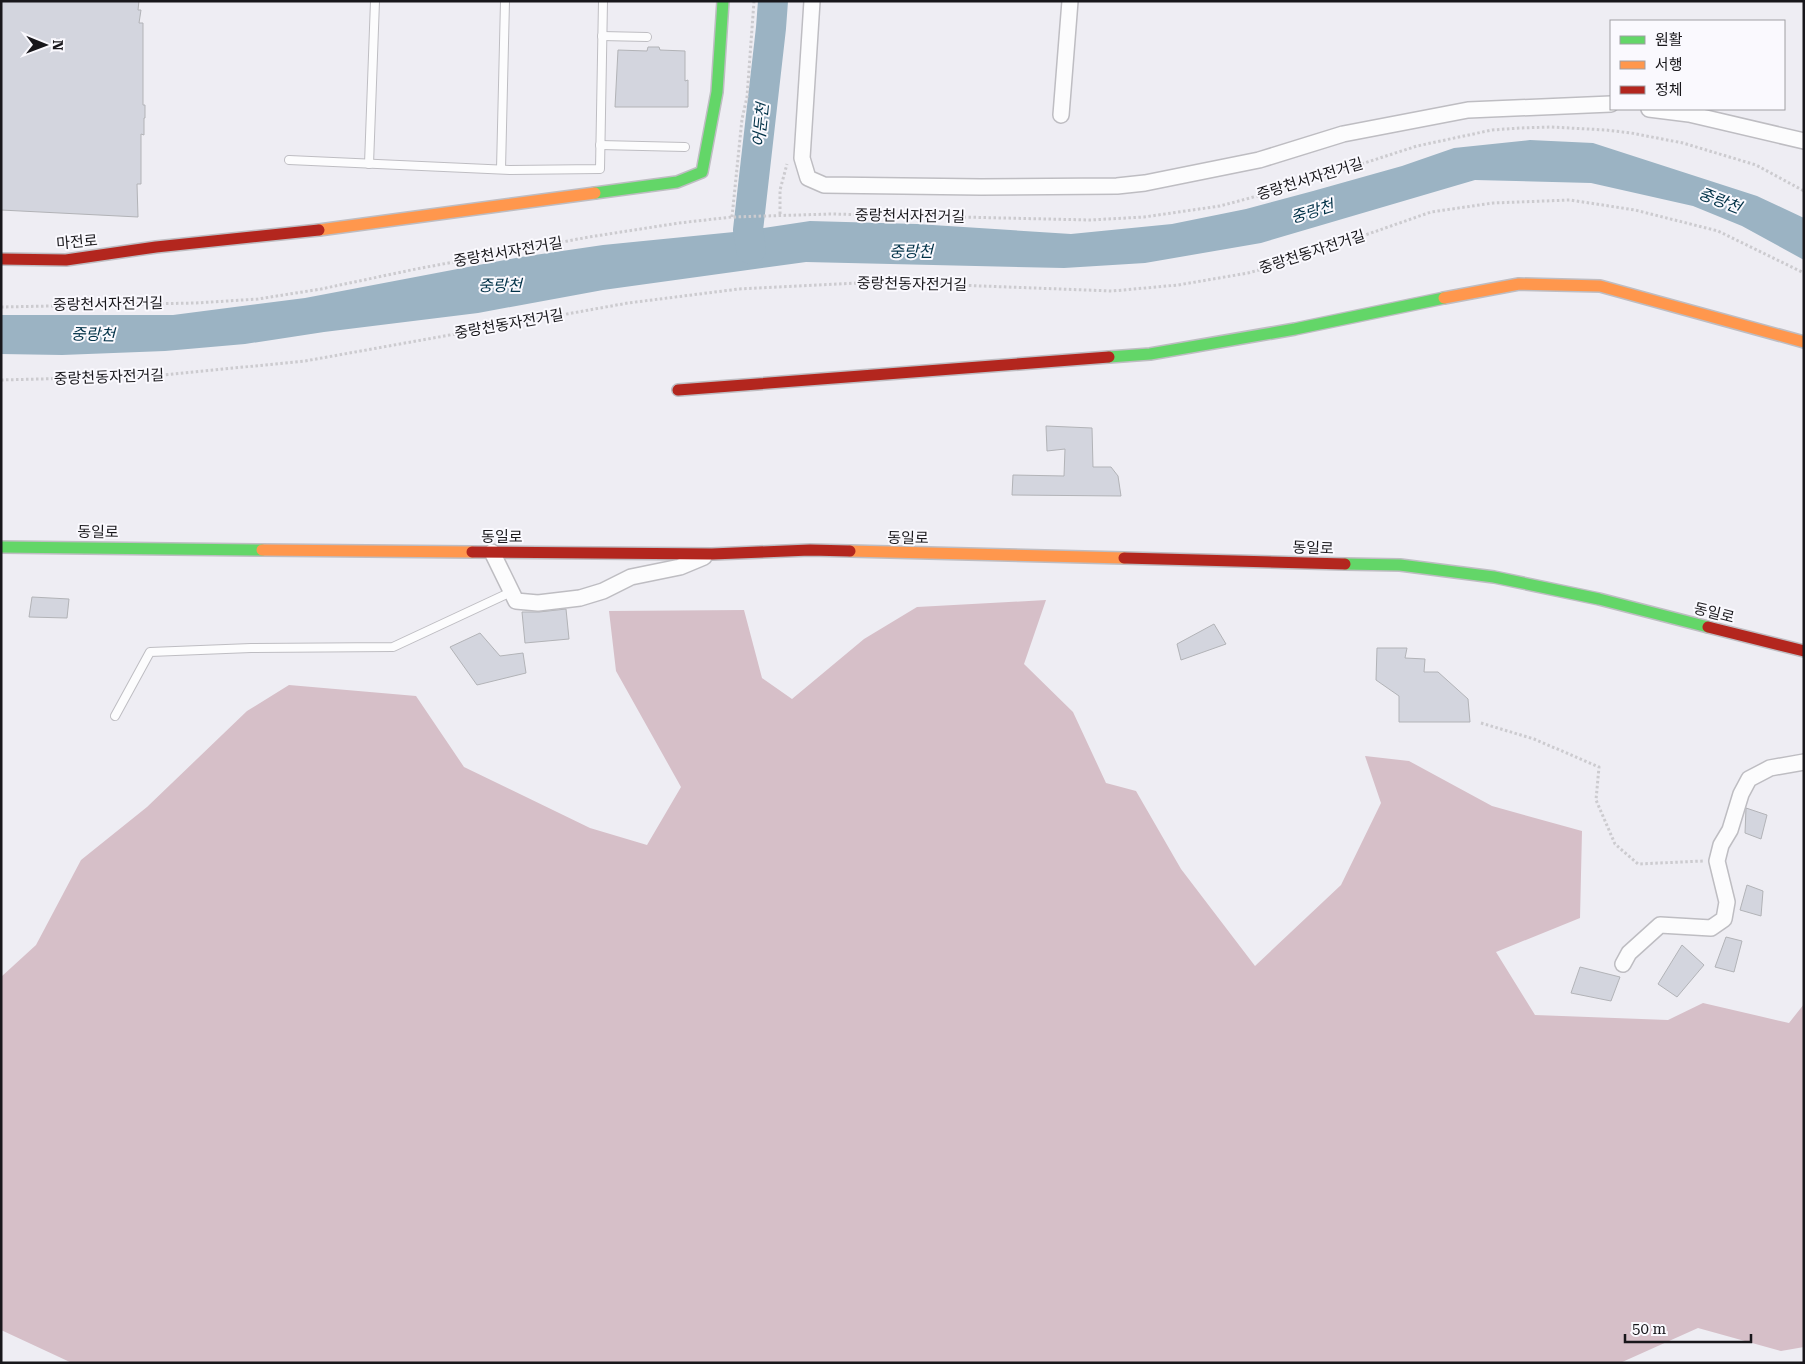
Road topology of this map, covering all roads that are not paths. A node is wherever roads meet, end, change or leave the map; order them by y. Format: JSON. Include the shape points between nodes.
{"nodes":[{"id":1,"x":375,"y":1,"type":"edge"},
{"id":2,"x":505,"y":1,"type":"edge"},
{"id":3,"x":603,"y":1,"type":"edge"},
{"id":4,"x":724,"y":1,"type":"edge"},
{"id":5,"x":812,"y":1,"type":"edge"},
{"id":6,"x":1070,"y":1,"type":"edge"},
{"id":7,"x":602,"y":36,"type":"junction"},
{"id":8,"x":647,"y":37,"type":"dead end"},
{"id":9,"x":1610,"y":104,"type":"edge"},
{"id":10,"x":1657,"y":110,"type":"edge"},
{"id":11,"x":1061,"y":115,"type":"dead end"},
{"id":12,"x":1804,"y":141,"type":"edge"},
{"id":13,"x":600,"y":145,"type":"junction"},
{"id":14,"x":685,"y":147,"type":"dead end"},
{"id":15,"x":289,"y":160,"type":"dead end"},
{"id":16,"x":369,"y":164,"type":"junction"},
{"id":17,"x":501,"y":170,"type":"junction"},
{"id":18,"x":1,"y":259,"type":"edge"},
{"id":19,"x":1804,"y":342,"type":"edge"},
{"id":20,"x":678,"y":390,"type":"dead end"},
{"id":21,"x":5,"y":548,"type":"edge"},
{"id":22,"x":492,"y":552,"type":"junction"},
{"id":23,"x":712,"y":554,"type":"junction"},
{"id":24,"x":511,"y":592,"type":"junction"},
{"id":25,"x":1804,"y":651,"type":"edge"},
{"id":26,"x":115,"y":716,"type":"dead end"},
{"id":27,"x":1804,"y":762,"type":"edge"},
{"id":28,"x":1623,"y":964,"type":"dead end"}],
"edges":[{"from":1,"to":16,"type":"lane"},
{"from":2,"to":17,"type":"lane"},
{"from":3,"to":7,"type":"lane"},
{"from":4,"to":18,"type":"street","name":"마전로","via":[[716,92],[702,172],[677,182],[300,233],[66,260]]},
{"from":5,"to":9,"type":"street","via":[[802,158],[808,178],[824,185],[1117,186],[1259,160],[1342,134],[1468,110]]},
{"from":6,"to":11,"type":"street"},
{"from":7,"to":8,"type":"lane"},
{"from":7,"to":13,"type":"lane"},
{"from":10,"to":12,"type":"street","via":[[1689,114]]},
{"from":13,"to":14,"type":"lane"},
{"from":13,"to":17,"type":"lane","via":[[600,168]]},
{"from":15,"to":16,"type":"lane"},
{"from":16,"to":17,"type":"lane"},
{"from":19,"to":20,"type":"street","via":[[1600,286],[1519,284],[1150,354]]},
{"from":21,"to":22,"type":"street","name":"동일로","via":[[79,546]]},
{"from":22,"to":23,"type":"street","name":"동일로"},
{"from":22,"to":24,"type":"street"},
{"from":23,"to":24,"type":"street","via":[[680,567],[631,577],[603,592],[580,598],[538,603],[516,601]]},
{"from":23,"to":25,"type":"street","name":"동일로","via":[[810,550],[1400,565],[1494,577],[1598,599]]},
{"from":24,"to":26,"type":"lane","via":[[393,647],[150,652]]},
{"from":27,"to":28,"type":"street","via":[[1770,768],[1750,779],[1741,794],[1717,861],[1727,902],[1724,919],[1711,928],[1660,925],[1629,953]]}]}
